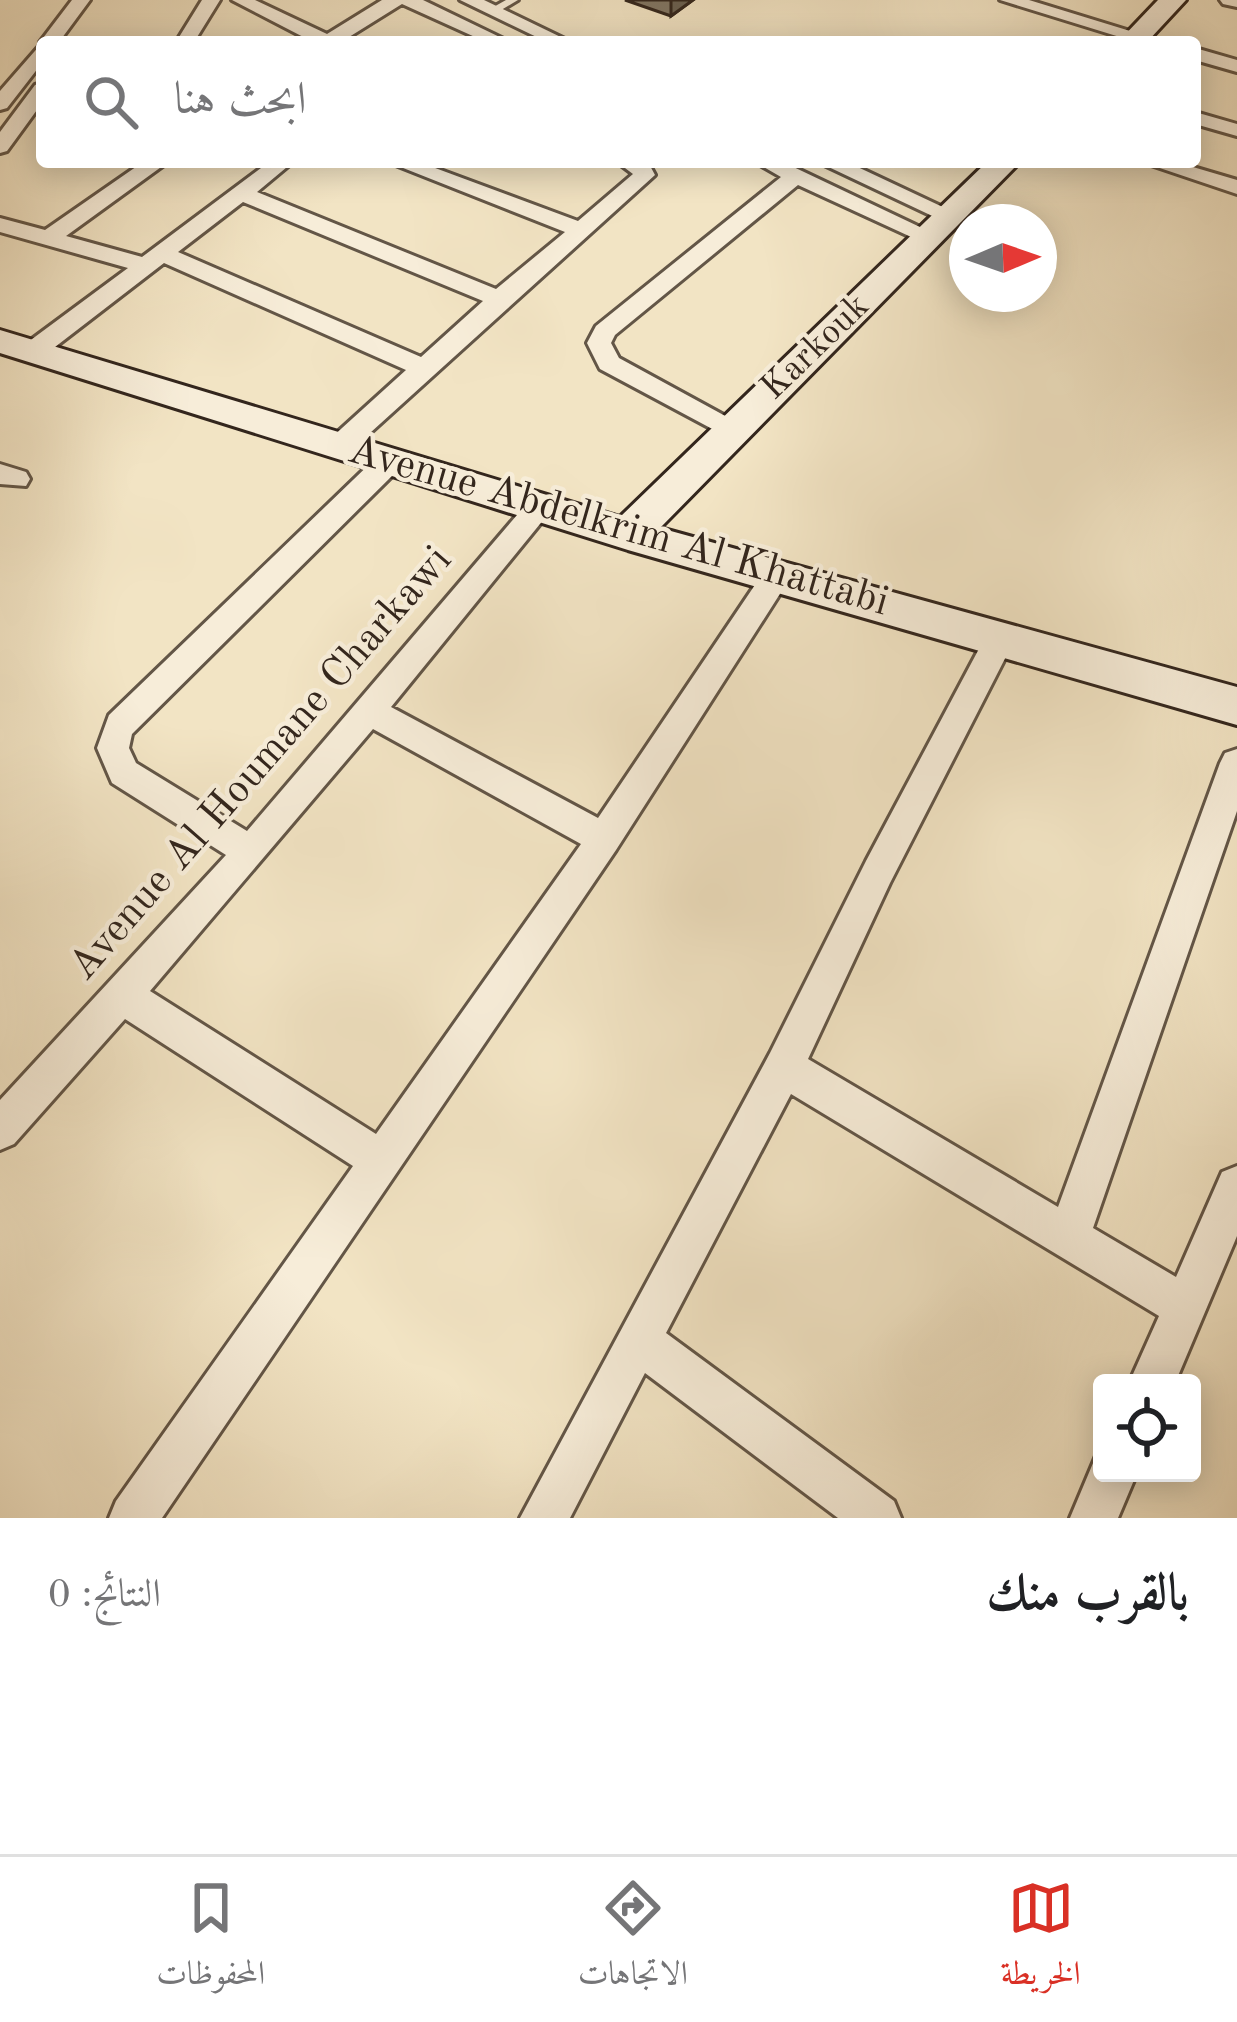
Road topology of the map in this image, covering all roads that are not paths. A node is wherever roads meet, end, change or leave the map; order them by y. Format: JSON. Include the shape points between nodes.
{"nodes":[{"id":1,"x":82,"y":0,"type":"edge"},
{"id":2,"x":106,"y":0,"type":"edge"},
{"id":3,"x":211,"y":0,"type":"edge"},
{"id":4,"x":241,"y":0,"type":"edge"},
{"id":5,"x":394,"y":0,"type":"edge"},
{"id":6,"x":408,"y":0,"type":"edge"},
{"id":7,"x":469,"y":0,"type":"edge"},
{"id":8,"x":513,"y":0,"type":"edge"},
{"id":9,"x":1009,"y":0,"type":"edge"},
{"id":10,"x":1172,"y":0,"type":"edge"},
{"id":11,"x":493,"y":11,"type":"junction"},
{"id":12,"x":464,"y":26,"type":"junction"},
{"id":13,"x":54,"y":36,"type":"edge"},
{"id":14,"x":80,"y":36,"type":"edge"},
{"id":15,"x":189,"y":36,"type":"edge"},
{"id":16,"x":316,"y":36,"type":"edge"},
{"id":17,"x":337,"y":36,"type":"edge"},
{"id":18,"x":450,"y":36,"type":"edge"},
{"id":19,"x":487,"y":36,"type":"edge"},
{"id":20,"x":549,"y":36,"type":"edge"},
{"id":21,"x":1129,"y":36,"type":"edge"},
{"id":22,"x":1145,"y":36,"type":"edge"},
{"id":23,"x":1201,"y":56,"type":"edge"},
{"id":24,"x":36,"y":59,"type":"edge"},
{"id":25,"x":0,"y":62,"type":"edge"},
{"id":26,"x":36,"y":62,"type":"edge"},
{"id":27,"x":1237,"y":66,"type":"edge"},
{"id":28,"x":36,"y":96,"type":"edge"},
{"id":29,"x":0,"y":104,"type":"edge"},
{"id":30,"x":1201,"y":120,"type":"edge"},
{"id":31,"x":1237,"y":130,"type":"edge"},
{"id":32,"x":0,"y":146,"type":"edge"},
{"id":33,"x":142,"y":168,"type":"edge"},
{"id":34,"x":274,"y":168,"type":"edge"},
{"id":35,"x":415,"y":168,"type":"edge"},
{"id":36,"x":641,"y":168,"type":"edge"},
{"id":37,"x":779,"y":168,"type":"edge"},
{"id":38,"x":839,"y":168,"type":"edge"},
{"id":39,"x":999,"y":168,"type":"edge"},
{"id":40,"x":1174,"y":168,"type":"edge"},
{"id":41,"x":796,"y":176,"type":"junction"},
{"id":42,"x":1237,"y":187,"type":"edge"},
{"id":43,"x":241,"y":193,"type":"junction"},
{"id":44,"x":0,"y":225,"type":"edge"},
{"id":45,"x":941,"y":227,"type":"junction"},
{"id":46,"x":583,"y":231,"type":"junction"},
{"id":47,"x":49,"y":238,"type":"junction"},
{"id":48,"x":154,"y":260,"type":"junction"},
{"id":49,"x":499,"y":298,"type":"junction"},
{"id":50,"x":16,"y":346,"type":"edge"},
{"id":51,"x":424,"y":368,"type":"junction"},
{"id":52,"x":731,"y":430,"type":"junction"},
{"id":53,"x":340,"y":445,"type":"junction"},
{"id":54,"x":390,"y":460,"type":"junction"},
{"id":55,"x":539,"y":508,"type":"junction"},
{"id":56,"x":628,"y":535,"type":"junction"},
{"id":57,"x":777,"y":575,"type":"junction"},
{"id":58,"x":1000,"y":639,"type":"junction"},
{"id":59,"x":1237,"y":706,"type":"edge"},
{"id":60,"x":371,"y":712,"type":"junction"},
{"id":61,"x":1237,"y":763,"type":"edge"},
{"id":62,"x":604,"y":839,"type":"junction"},
{"id":63,"x":251,"y":852,"type":"junction"},
{"id":64,"x":122,"y":995,"type":"junction"},
{"id":65,"x":784,"y":1067,"type":"junction"},
{"id":66,"x":0,"y":1130,"type":"edge"},
{"id":67,"x":382,"y":1161,"type":"junction"},
{"id":68,"x":1237,"y":1187,"type":"edge"},
{"id":69,"x":1069,"y":1236,"type":"junction"},
{"id":70,"x":1185,"y":1307,"type":"junction"},
{"id":71,"x":638,"y":1340,"type":"junction"},
{"id":72,"x":1156,"y":1374,"type":"edge"},
{"id":73,"x":1109,"y":1482,"type":"edge"},
{"id":74,"x":133,"y":1518,"type":"edge"},
{"id":75,"x":544,"y":1518,"type":"edge"},
{"id":76,"x":877,"y":1518,"type":"edge"},
{"id":77,"x":1094,"y":1518,"type":"edge"}],
"edges":[{"from":1,"to":13,"type":"street"},
{"from":2,"to":14,"type":"street"},
{"from":3,"to":15,"type":"street"},
{"from":4,"to":16,"type":"street"},
{"from":5,"to":17,"type":"street"},
{"from":6,"to":12,"type":"street"},
{"from":7,"to":11,"type":"street"},
{"from":8,"to":11,"type":"lane"},
{"from":9,"to":21,"type":"street"},
{"from":10,"to":22,"type":"main road"},
{"from":11,"to":12,"type":"street"},
{"from":11,"to":20,"type":"street"},
{"from":12,"to":18,"type":"street"},
{"from":12,"to":19,"type":"street"},
{"from":23,"to":27,"type":"street"},
{"from":24,"to":25,"type":"street"},
{"from":26,"to":29,"type":"street"},
{"from":28,"to":32,"type":"street"},
{"from":30,"to":31,"type":"street"},
{"from":33,"to":47,"type":"street","via":[[112,180]]},
{"from":34,"to":43,"type":"street"},
{"from":35,"to":46,"type":"street"},
{"from":36,"to":46,"type":"street","via":[[644,175]]},
{"from":37,"to":41,"type":"street"},
{"from":38,"to":45,"type":"street"},
{"from":39,"to":45,"type":"main road","name":"Karkouk"},
{"from":40,"to":42,"type":"street"},
{"from":41,"to":45,"type":"street"},
{"from":41,"to":52,"type":"street","via":[[598,343],[609,363]]},
{"from":43,"to":48,"type":"street"},
{"from":43,"to":49,"type":"street"},
{"from":44,"to":47,"type":"street"},
{"from":45,"to":52,"type":"main road","name":"Karkouk"},
{"from":46,"to":49,"type":"street"},
{"from":47,"to":48,"type":"street"},
{"from":48,"to":50,"type":"street"},
{"from":48,"to":51,"type":"street"},
{"from":49,"to":51,"type":"street"},
{"from":50,"to":53,"type":"main road","name":"Avenue Abdelkrim Al Khattabi"},
{"from":51,"to":53,"type":"street"},
{"from":52,"to":56,"type":"main road","name":"Karkouk"},
{"from":53,"to":54,"type":"main road","name":"Avenue Abdelkrim Al Khattabi"},
{"from":54,"to":55,"type":"main road","name":"Avenue Abdelkrim Al Khattabi"},
{"from":54,"to":63,"type":"street","via":[[115,734],[112,754],[124,773]]},
{"from":55,"to":56,"type":"main road","name":"Avenue Abdelkrim Al Khattabi"},
{"from":55,"to":60,"type":"street","name":"Avenue Al Houmane Charkawi"},
{"from":56,"to":57,"type":"main road","name":"Avenue Abdelkrim Al Khattabi"},
{"from":57,"to":58,"type":"main road","name":"Avenue Abdelkrim Al Khattabi"},
{"from":57,"to":62,"type":"street"},
{"from":58,"to":59,"type":"main road","name":"Avenue Abdelkrim Al Khattabi"},
{"from":58,"to":65,"type":"street"},
{"from":60,"to":62,"type":"street"},
{"from":60,"to":63,"type":"street","name":"Avenue Al Houmane Charkawi"},
{"from":61,"to":69,"type":"street"},
{"from":62,"to":67,"type":"street"},
{"from":63,"to":64,"type":"street","name":"Avenue Al Houmane Charkawi"},
{"from":64,"to":66,"type":"street","name":"Avenue Al Houmane Charkawi"},
{"from":64,"to":67,"type":"street"},
{"from":65,"to":69,"type":"street"},
{"from":65,"to":71,"type":"street"},
{"from":67,"to":74,"type":"street"},
{"from":68,"to":70,"type":"street"},
{"from":69,"to":70,"type":"street"},
{"from":70,"to":72,"type":"street"},
{"from":71,"to":75,"type":"street"},
{"from":71,"to":76,"type":"street"},
{"from":73,"to":77,"type":"street"}]}
